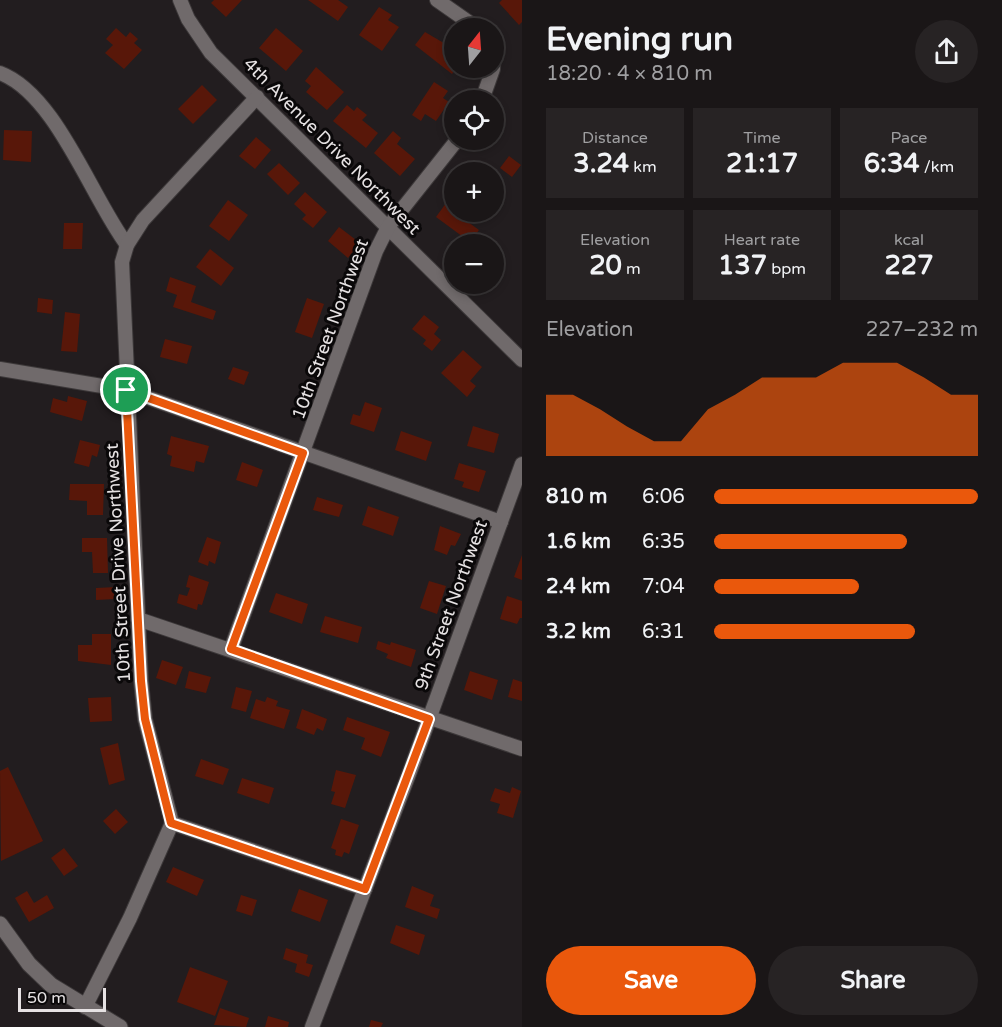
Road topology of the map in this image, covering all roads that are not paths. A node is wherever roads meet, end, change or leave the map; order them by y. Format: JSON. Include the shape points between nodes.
{"nodes":[{"id":1,"x":180,"y":0,"type":"edge"},
{"id":2,"x":437,"y":0,"type":"edge"},
{"id":3,"x":463,"y":18,"type":"edge"},
{"id":4,"x":0,"y":73,"type":"edge"},
{"id":5,"x":257,"y":97,"type":"junction"},
{"id":6,"x":449,"y":150,"type":"edge"},
{"id":7,"x":388,"y":227,"type":"junction"},
{"id":8,"x":127,"y":245,"type":"junction"},
{"id":9,"x":522,"y":360,"type":"edge"},
{"id":10,"x":0,"y":369,"type":"edge"},
{"id":11,"x":126,"y":390,"type":"junction"},
{"id":12,"x":303,"y":453,"type":"junction"},
{"id":13,"x":522,"y":464,"type":"edge"},
{"id":14,"x":501,"y":522,"type":"junction"},
{"id":15,"x":138,"y":619,"type":"junction"},
{"id":16,"x":231,"y":649,"type":"junction"},
{"id":17,"x":429,"y":719,"type":"junction"},
{"id":18,"x":522,"y":749,"type":"edge"},
{"id":19,"x":171,"y":823,"type":"junction"},
{"id":20,"x":365,"y":889,"type":"junction"},
{"id":21,"x":0,"y":924,"type":"edge"},
{"id":22,"x":86,"y":1007,"type":"junction"},
{"id":23,"x":120,"y":1027,"type":"edge"},
{"id":24,"x":312,"y":1027,"type":"edge"}],
"edges":[{"from":1,"to":5,"type":"street","name":"4th Avenue Drive Northwest","via":[[200,38]]},
{"from":2,"to":3,"type":"street"},
{"from":4,"to":8,"type":"street","via":[[21,86],[49,115]]},
{"from":5,"to":7,"type":"street","name":"4th Avenue Drive Northwest"},
{"from":5,"to":8,"type":"street","name":"10th Street Drive Northwest","via":[[143,220]]},
{"from":6,"to":7,"type":"street","name":"10th Street Northwest"},
{"from":7,"to":9,"type":"street","name":"4th Avenue Drive Northwest"},
{"from":7,"to":12,"type":"street","name":"10th Street Northwest","via":[[376,250]]},
{"from":8,"to":11,"type":"street","name":"10th Street Drive Northwest","via":[[122,262]]},
{"from":10,"to":11,"type":"street"},
{"from":11,"to":12,"type":"street"},
{"from":11,"to":15,"type":"street","name":"10th Street Drive Northwest"},
{"from":12,"to":14,"type":"street"},
{"from":12,"to":16,"type":"street","name":"10th Street Northwest"},
{"from":13,"to":14,"type":"street","name":"9th Street Northwest"},
{"from":14,"to":17,"type":"street","name":"9th Street Northwest"},
{"from":15,"to":16,"type":"street"},
{"from":15,"to":19,"type":"street","name":"10th Street Drive Northwest","via":[[145,719]]},
{"from":16,"to":17,"type":"street"},
{"from":17,"to":18,"type":"street"},
{"from":17,"to":20,"type":"street","name":"9th Street Northwest"},
{"from":19,"to":20,"type":"street"},
{"from":19,"to":22,"type":"street"},
{"from":20,"to":24,"type":"street","name":"9th Street Northwest"},
{"from":21,"to":22,"type":"main road","via":[[29,964],[51,985]]},
{"from":22,"to":23,"type":"main road"}]}
